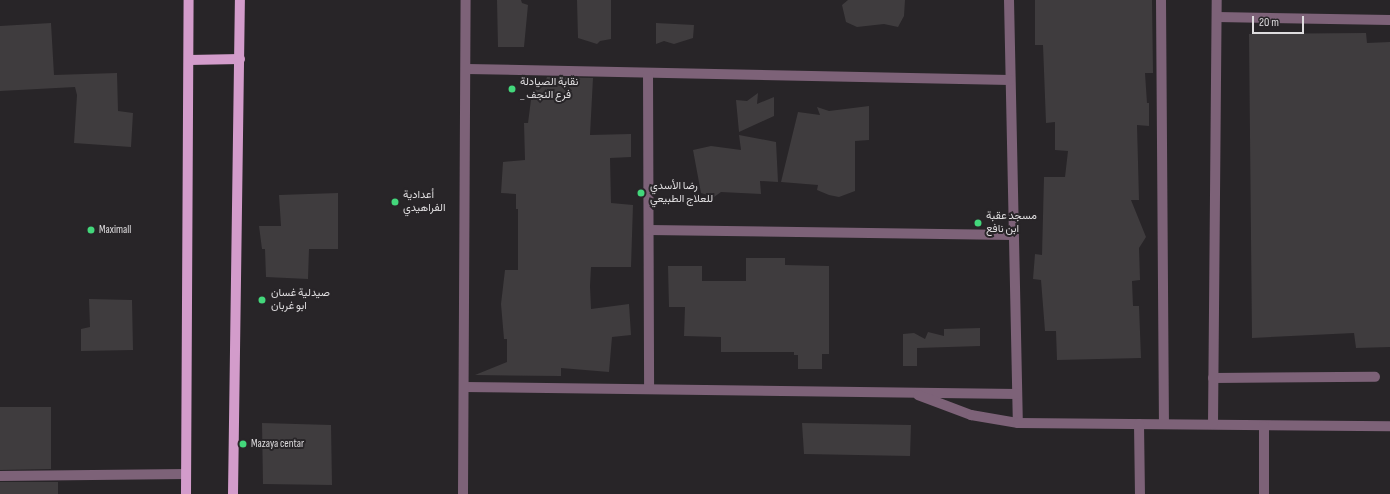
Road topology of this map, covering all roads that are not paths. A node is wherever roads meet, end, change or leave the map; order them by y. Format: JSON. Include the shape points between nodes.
{"nodes":[{"id":1,"x":189,"y":0,"type":"edge"},
{"id":2,"x":240,"y":0,"type":"edge"},
{"id":3,"x":466,"y":0,"type":"edge"},
{"id":4,"x":1009,"y":0,"type":"edge"},
{"id":5,"x":1162,"y":0,"type":"edge"},
{"id":6,"x":1217,"y":0,"type":"edge"},
{"id":7,"x":1217,"y":17,"type":"junction"},
{"id":8,"x":1390,"y":20,"type":"edge"},
{"id":9,"x":240,"y":59,"type":"junction"},
{"id":10,"x":189,"y":60,"type":"junction"},
{"id":11,"x":467,"y":69,"type":"junction"},
{"id":12,"x":648,"y":73,"type":"junction"},
{"id":13,"x":1010,"y":80,"type":"junction"},
{"id":14,"x":649,"y":230,"type":"junction"},
{"id":15,"x":1013,"y":235,"type":"junction"},
{"id":16,"x":1375,"y":377,"type":"dead end"},
{"id":17,"x":1214,"y":378,"type":"junction"},
{"id":18,"x":464,"y":387,"type":"junction"},
{"id":19,"x":649,"y":389,"type":"junction"},
{"id":20,"x":911,"y":393,"type":"junction"},
{"id":21,"x":1017,"y":394,"type":"junction"},
{"id":22,"x":1018,"y":423,"type":"junction"},
{"id":23,"x":1139,"y":424,"type":"junction"},
{"id":24,"x":1164,"y":424,"type":"junction"},
{"id":25,"x":1213,"y":424,"type":"junction"},
{"id":26,"x":1264,"y":426,"type":"junction"},
{"id":27,"x":1390,"y":426,"type":"edge"},
{"id":28,"x":186,"y":474,"type":"junction"},
{"id":29,"x":0,"y":476,"type":"edge"},
{"id":30,"x":186,"y":494,"type":"edge"},
{"id":31,"x":233,"y":494,"type":"edge"},
{"id":32,"x":463,"y":494,"type":"edge"},
{"id":33,"x":1140,"y":494,"type":"edge"},
{"id":34,"x":1264,"y":494,"type":"edge"}],
"edges":[{"from":1,"to":10,"type":"main road"},
{"from":2,"to":9,"type":"main road"},
{"from":3,"to":11,"type":"street"},
{"from":4,"to":13,"type":"street"},
{"from":5,"to":24,"type":"street"},
{"from":6,"to":7,"type":"street"},
{"from":7,"to":8,"type":"street"},
{"from":7,"to":17,"type":"street"},
{"from":9,"to":10,"type":"main road"},
{"from":9,"to":31,"type":"main road"},
{"from":10,"to":28,"type":"main road"},
{"from":11,"to":12,"type":"street"},
{"from":11,"to":18,"type":"street"},
{"from":12,"to":13,"type":"street"},
{"from":12,"to":14,"type":"street"},
{"from":13,"to":15,"type":"street"},
{"from":14,"to":15,"type":"street"},
{"from":14,"to":19,"type":"street"},
{"from":15,"to":21,"type":"street"},
{"from":16,"to":17,"type":"street"},
{"from":17,"to":25,"type":"street"},
{"from":18,"to":19,"type":"street"},
{"from":18,"to":32,"type":"street"},
{"from":19,"to":20,"type":"street"},
{"from":20,"to":21,"type":"street"},
{"from":20,"to":22,"type":"street","via":[[971,415]]},
{"from":21,"to":22,"type":"street"},
{"from":22,"to":23,"type":"street"},
{"from":23,"to":24,"type":"street"},
{"from":23,"to":33,"type":"street"},
{"from":24,"to":25,"type":"street"},
{"from":25,"to":26,"type":"street"},
{"from":26,"to":27,"type":"street"},
{"from":26,"to":34,"type":"street"},
{"from":28,"to":29,"type":"street"},
{"from":28,"to":30,"type":"main road"}]}
